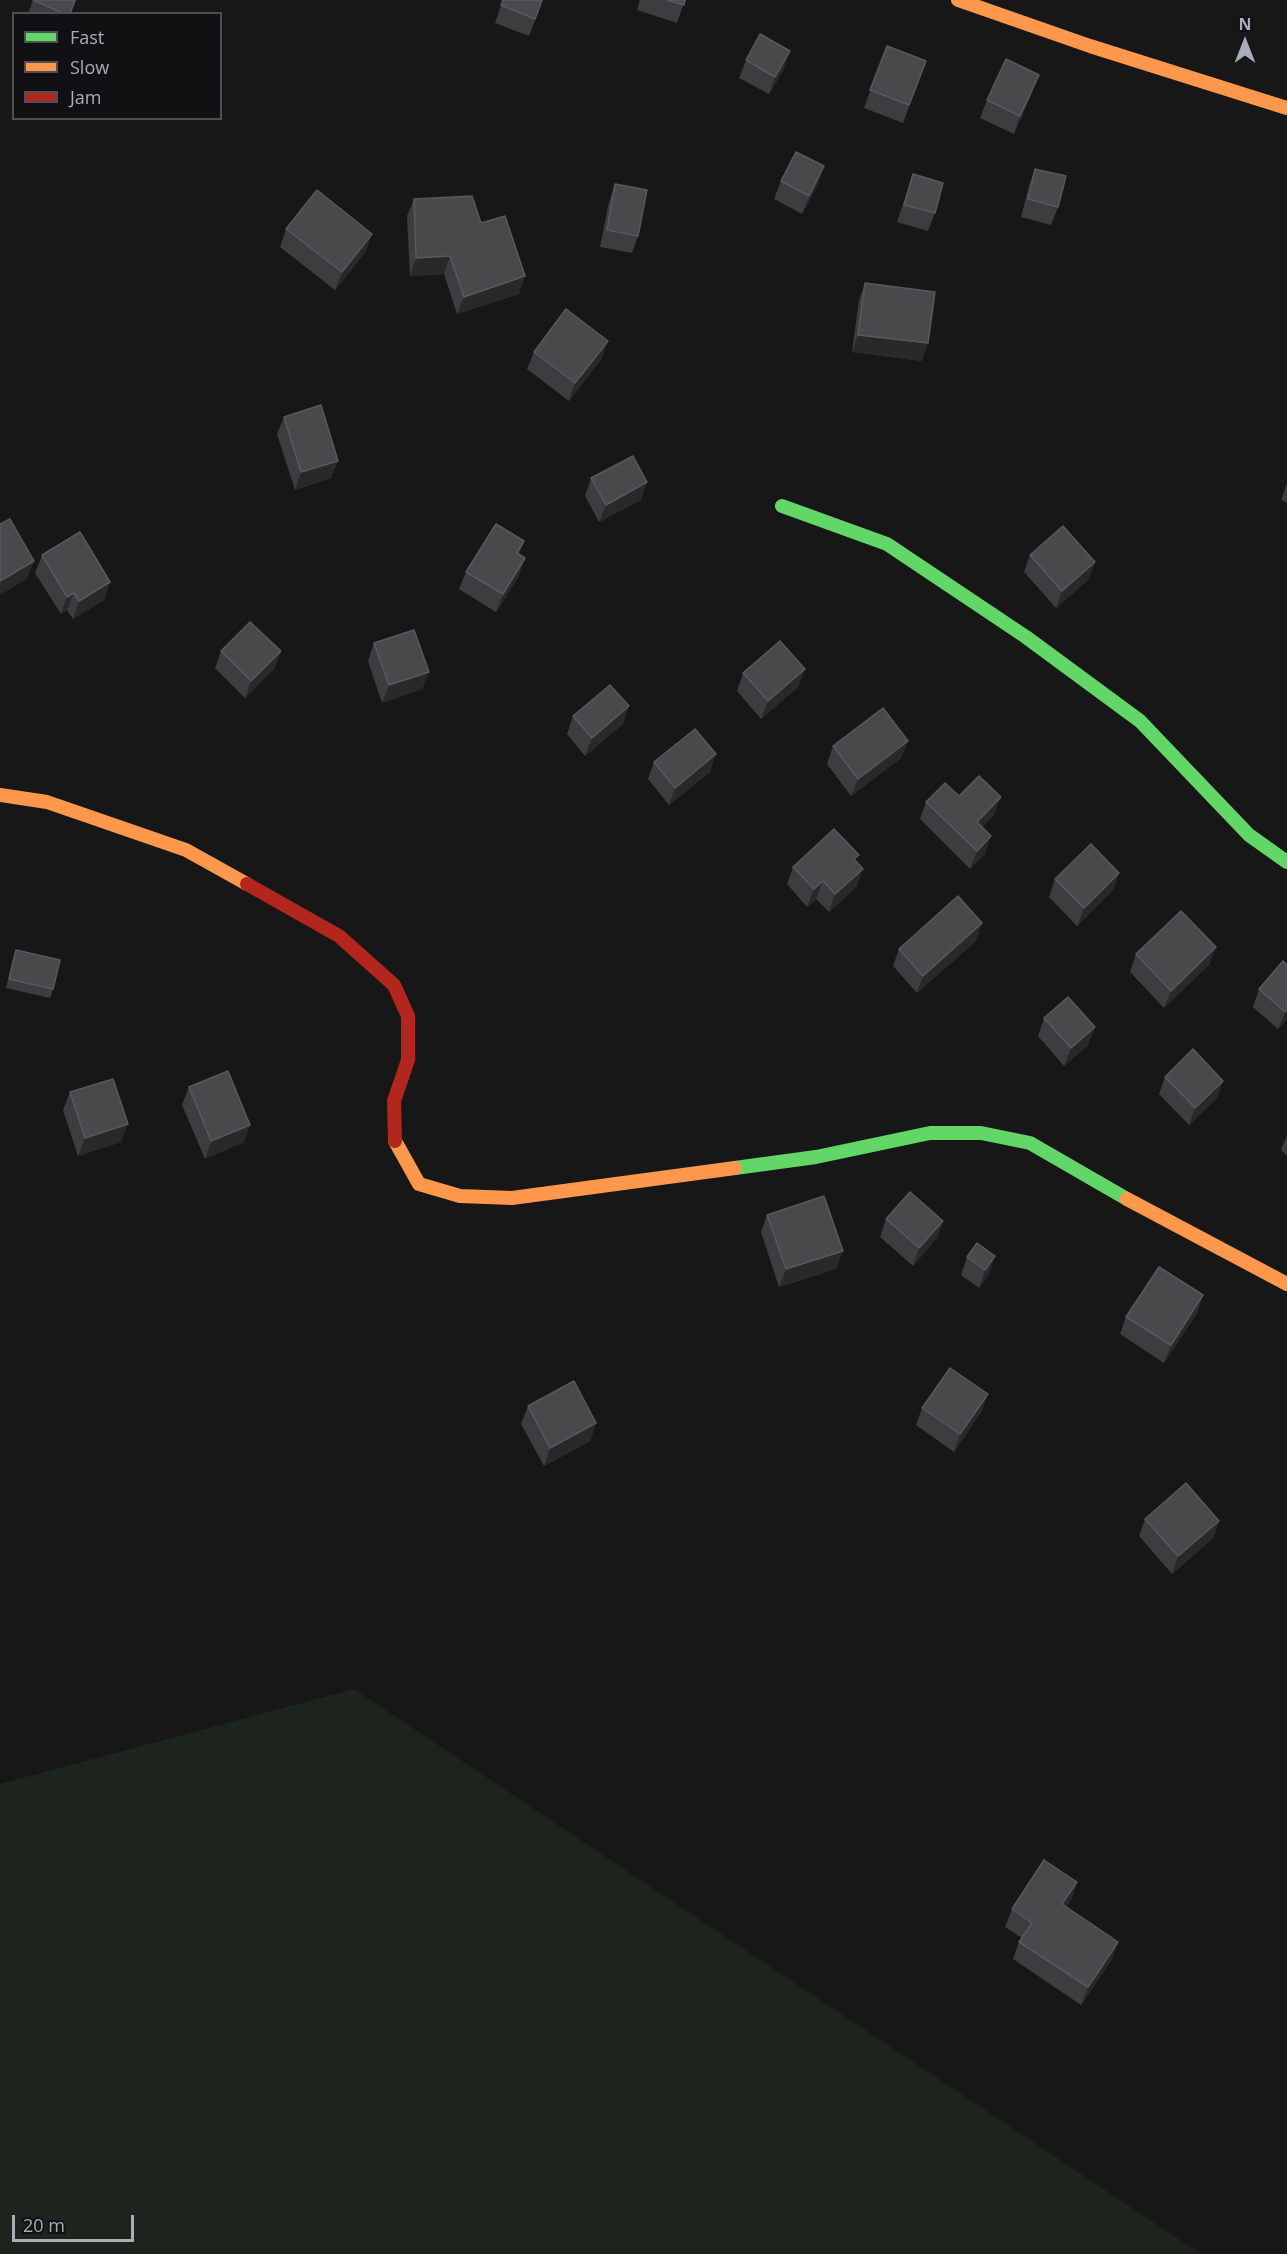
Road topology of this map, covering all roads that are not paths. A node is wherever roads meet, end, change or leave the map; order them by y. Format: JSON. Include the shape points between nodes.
{"nodes":[{"id":1,"x":958,"y":0,"type":"edge"},
{"id":2,"x":1287,"y":108,"type":"edge"},
{"id":3,"x":782,"y":506,"type":"dead end"},
{"id":4,"x":0,"y":795,"type":"edge"},
{"id":5,"x":1287,"y":862,"type":"edge"},
{"id":6,"x":1287,"y":1284,"type":"edge"}],
"edges":[{"from":1,"to":2,"type":"street"},
{"from":3,"to":5,"type":"street","via":[[887,544],[1026,637],[1140,721],[1249,835]]},
{"from":4,"to":6,"type":"street","via":[[47,802],[186,850],[339,936],[394,985],[408,1016],[408,1060],[394,1101],[395,1141],[419,1184],[460,1196],[512,1198],[816,1157],[930,1133],[981,1133],[1030,1143]]}]}
